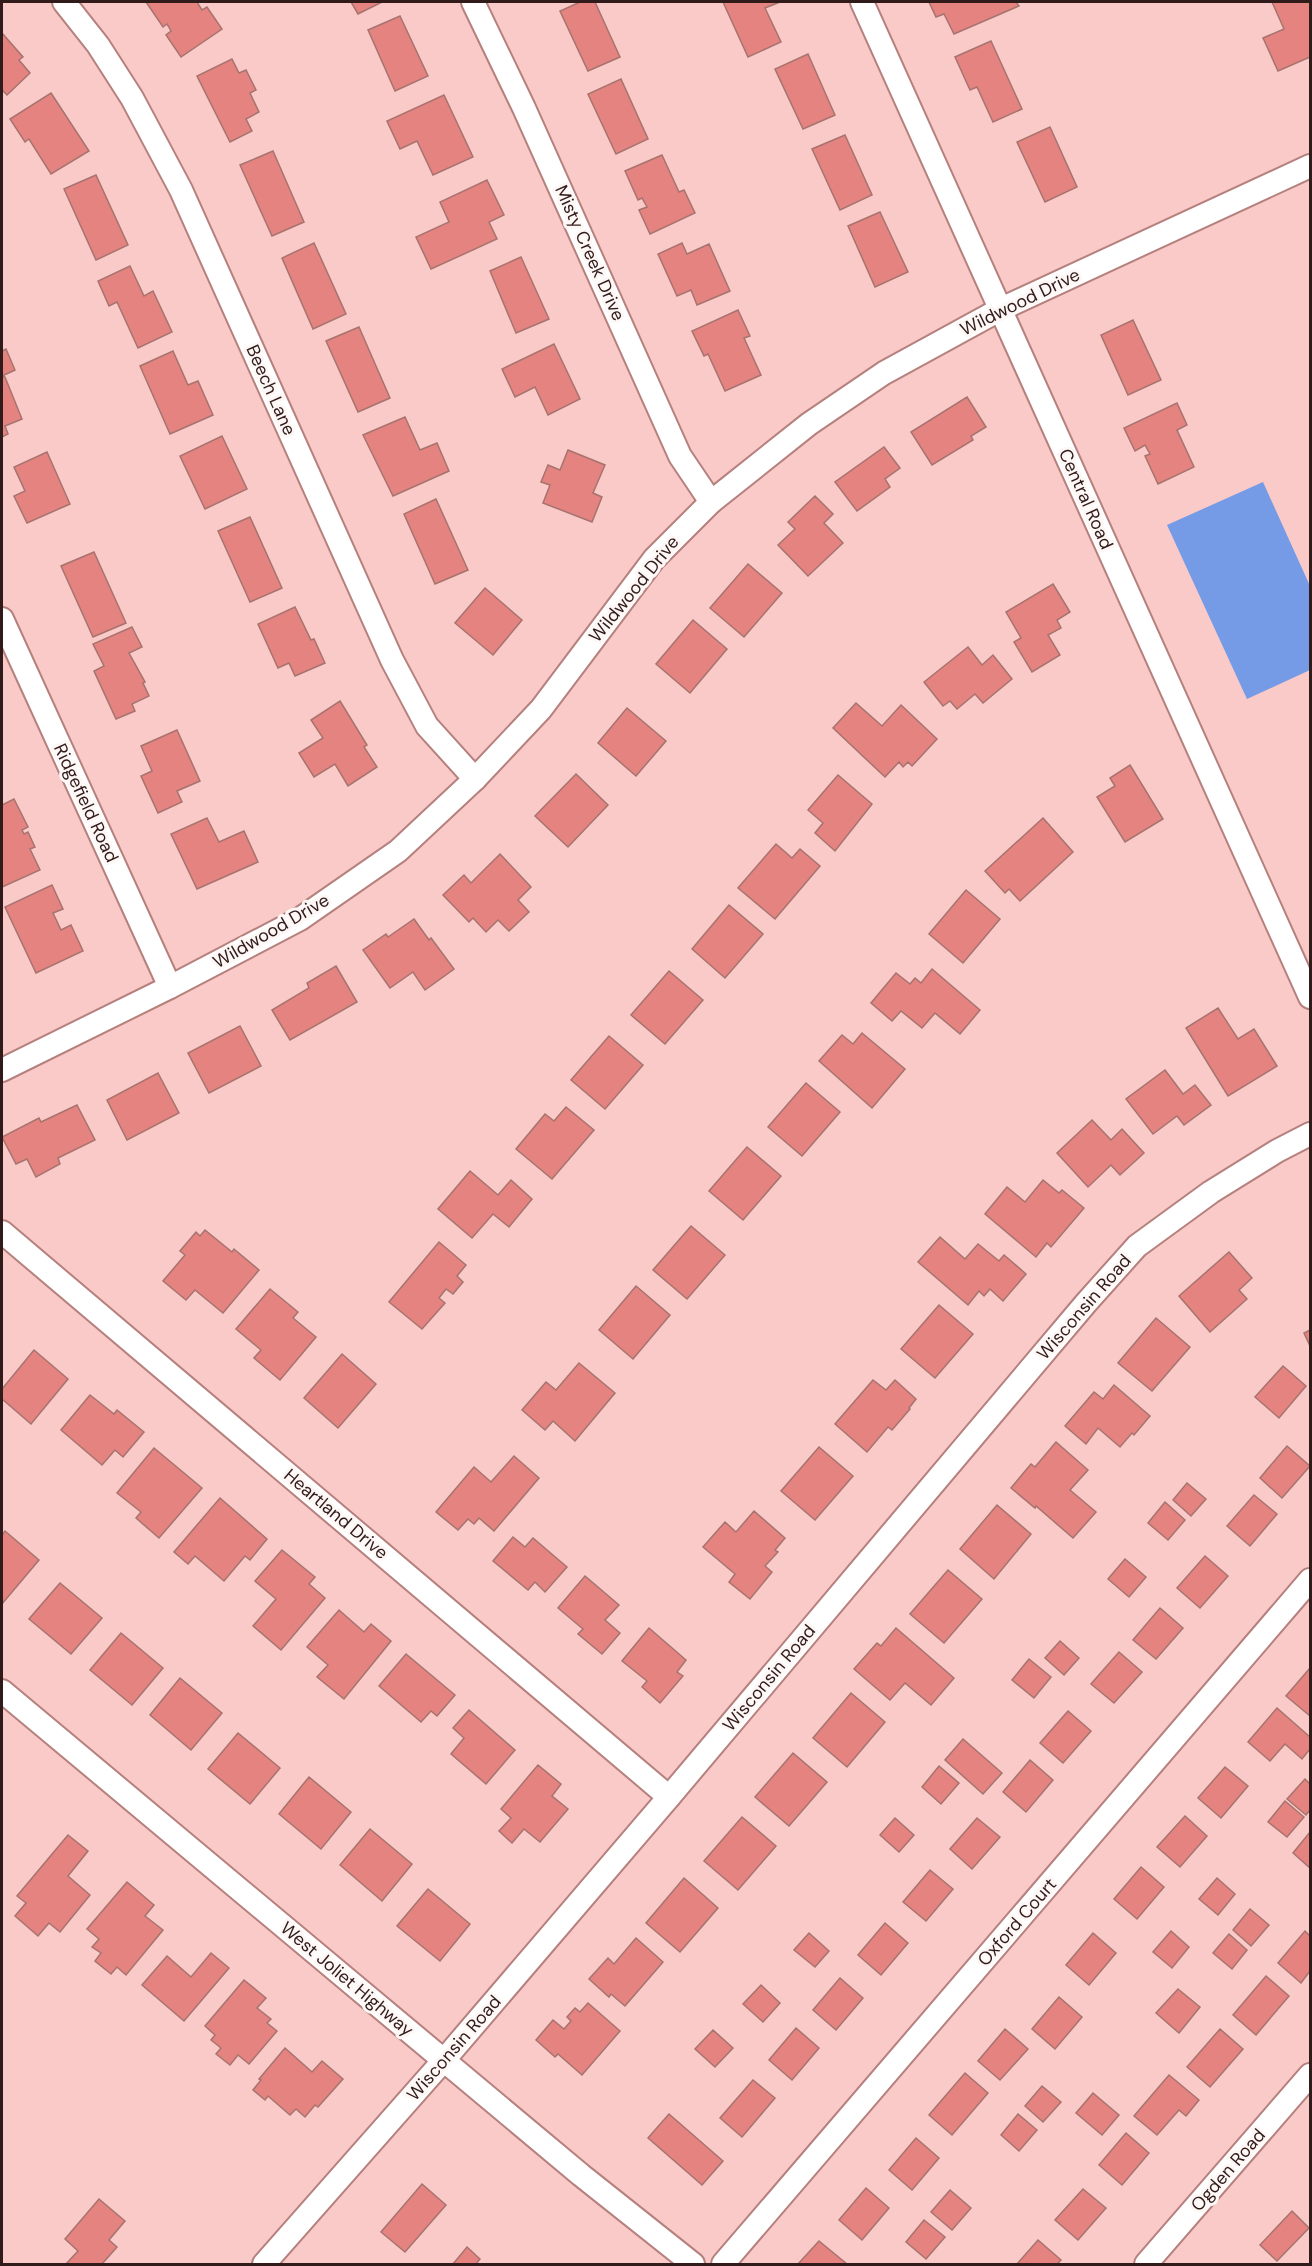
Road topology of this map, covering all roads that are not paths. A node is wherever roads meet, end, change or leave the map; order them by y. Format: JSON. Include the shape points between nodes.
{"nodes":[{"id":1,"x":64,"y":2,"type":"edge"},
{"id":2,"x":473,"y":2,"type":"edge"},
{"id":3,"x":862,"y":2,"type":"edge"},
{"id":4,"x":1311,"y":166,"type":"edge"},
{"id":5,"x":1001,"y":309,"type":"junction"},
{"id":6,"x":711,"y":502,"type":"junction"},
{"id":7,"x":2,"y":619,"type":"edge"},
{"id":8,"x":475,"y":779,"type":"junction"},
{"id":9,"x":170,"y":987,"type":"junction"},
{"id":10,"x":1311,"y":997,"type":"edge"},
{"id":11,"x":2,"y":1070,"type":"edge"},
{"id":12,"x":1311,"y":1134,"type":"edge"},
{"id":13,"x":2,"y":1232,"type":"edge"},
{"id":14,"x":1311,"y":1580,"type":"edge"},
{"id":15,"x":2,"y":1691,"type":"edge"},
{"id":16,"x":669,"y":1797,"type":"junction"},
{"id":17,"x":444,"y":2060,"type":"junction"},
{"id":18,"x":1311,"y":2075,"type":"edge"},
{"id":19,"x":264,"y":2265,"type":"edge"},
{"id":20,"x":693,"y":2265,"type":"edge"},
{"id":21,"x":723,"y":2265,"type":"edge"},
{"id":22,"x":1146,"y":2265,"type":"edge"}],
"edges":[{"from":1,"to":8,"type":"street","name":"Beech Lane","via":[[132,98],[181,190],[392,660],[427,726]]},
{"from":2,"to":6,"type":"street","name":"Misty Creek Drive","via":[[680,456]]},
{"from":3,"to":5,"type":"street","name":"Central Road"},
{"from":4,"to":5,"type":"street","name":"Wildwood Drive"},
{"from":5,"to":6,"type":"street","name":"Wildwood Drive","via":[[884,373],[809,424]]},
{"from":5,"to":10,"type":"street","name":"Central Road"},
{"from":6,"to":8,"type":"street","name":"Wildwood Drive","via":[[654,559],[541,708]]},
{"from":7,"to":9,"type":"street","name":"Ridgefield Road"},
{"from":8,"to":9,"type":"street","name":"Wildwood Drive","via":[[398,852],[300,918]]},
{"from":9,"to":11,"type":"street","name":"Wildwood Drive"},
{"from":12,"to":16,"type":"street","name":"Wisconsin Road","via":[[1211,1192],[1137,1246]]},
{"from":13,"to":16,"type":"street","name":"Heartland Drive"},
{"from":14,"to":21,"type":"street","name":"Oxford Court"},
{"from":15,"to":17,"type":"street","name":"West Joliet Highway"},
{"from":16,"to":17,"type":"street","name":"Wisconsin Road"},
{"from":17,"to":19,"type":"street","name":"Wisconsin Road"},
{"from":17,"to":20,"type":"street","name":"West Joliet Highway"},
{"from":18,"to":22,"type":"street","name":"Ogden Road"}]}
